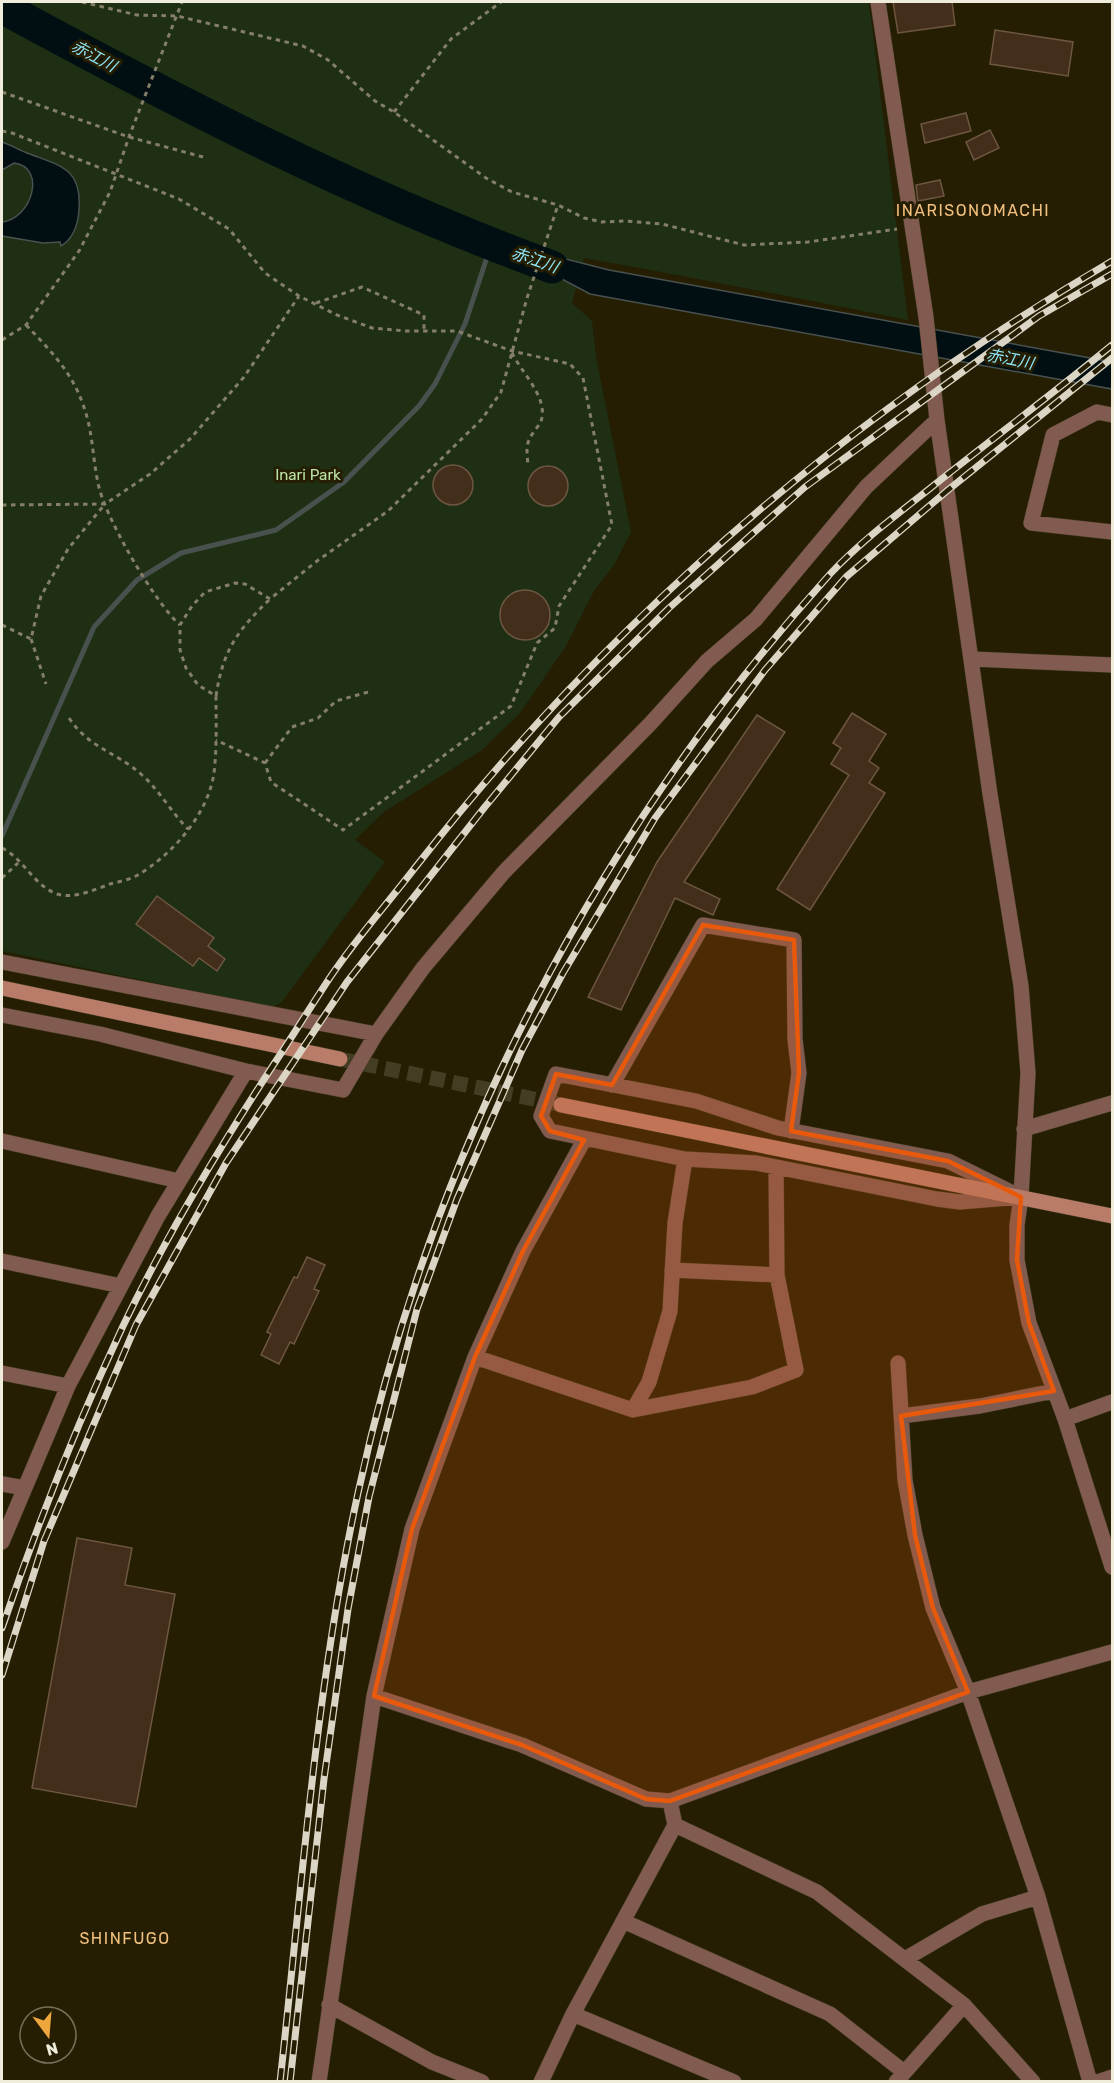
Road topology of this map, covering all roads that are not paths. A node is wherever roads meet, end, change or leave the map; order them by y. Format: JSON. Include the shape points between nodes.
{"nodes":[{"id":1,"x":878,"y":2,"type":"edge"},
{"id":2,"x":1113,"y":415,"type":"edge"},
{"id":3,"x":937,"y":420,"type":"junction"},
{"id":4,"x":1113,"y":532,"type":"edge"},
{"id":5,"x":972,"y":659,"type":"junction"},
{"id":6,"x":1113,"y":664,"type":"edge"},
{"id":7,"x":2,"y":962,"type":"edge"},
{"id":8,"x":2,"y":988,"type":"edge"},
{"id":9,"x":2,"y":1015,"type":"edge"},
{"id":10,"x":376,"y":1034,"type":"junction"},
{"id":11,"x":340,"y":1059,"type":"tunnel mouth"},
{"id":12,"x":246,"y":1071,"type":"junction"},
{"id":13,"x":612,"y":1085,"type":"junction"},
{"id":14,"x":1113,"y":1103,"type":"edge"},
{"id":15,"x":561,"y":1105,"type":"tunnel mouth"},
{"id":16,"x":1024,"y":1129,"type":"junction"},
{"id":17,"x":791,"y":1131,"type":"junction"},
{"id":18,"x":584,"y":1140,"type":"junction"},
{"id":19,"x":2,"y":1141,"type":"edge"},
{"id":20,"x":685,"y":1159,"type":"junction"},
{"id":21,"x":776,"y":1167,"type":"junction"},
{"id":22,"x":178,"y":1181,"type":"junction"},
{"id":23,"x":1021,"y":1197,"type":"junction"},
{"id":24,"x":1113,"y":1215,"type":"edge"},
{"id":25,"x":2,"y":1261,"type":"edge"},
{"id":26,"x":672,"y":1270,"type":"junction"},
{"id":27,"x":777,"y":1275,"type":"junction"},
{"id":28,"x":121,"y":1286,"type":"junction"},
{"id":29,"x":475,"y":1357,"type":"junction"},
{"id":30,"x":898,"y":1363,"type":"dead end"},
{"id":31,"x":2,"y":1373,"type":"edge"},
{"id":32,"x":68,"y":1386,"type":"junction"},
{"id":33,"x":1054,"y":1391,"type":"junction"},
{"id":34,"x":1113,"y":1401,"type":"edge"},
{"id":35,"x":633,"y":1410,"type":"junction"},
{"id":36,"x":901,"y":1416,"type":"junction"},
{"id":37,"x":1065,"y":1419,"type":"junction"},
{"id":38,"x":2,"y":1484,"type":"edge"},
{"id":39,"x":25,"y":1488,"type":"junction"},
{"id":40,"x":2,"y":1542,"type":"edge"},
{"id":41,"x":1113,"y":1567,"type":"edge"},
{"id":42,"x":1113,"y":1652,"type":"edge"},
{"id":43,"x":968,"y":1692,"type":"junction"},
{"id":44,"x":374,"y":1696,"type":"junction"},
{"id":45,"x":670,"y":1801,"type":"junction"},
{"id":46,"x":675,"y":1825,"type":"junction"},
{"id":47,"x":1038,"y":1897,"type":"junction"},
{"id":48,"x":623,"y":1921,"type":"junction"},
{"id":49,"x":905,"y":1959,"type":"junction"},
{"id":50,"x":329,"y":2005,"type":"junction"},
{"id":51,"x":964,"y":2005,"type":"junction"},
{"id":52,"x":573,"y":2014,"type":"junction"},
{"id":53,"x":900,"y":2077,"type":"edge"},
{"id":54,"x":1113,"y":2077,"type":"edge"},
{"id":55,"x":319,"y":2082,"type":"edge"},
{"id":56,"x":482,"y":2082,"type":"edge"},
{"id":57,"x":541,"y":2082,"type":"edge"},
{"id":58,"x":734,"y":2082,"type":"edge"},
{"id":59,"x":1033,"y":2082,"type":"edge"},
{"id":60,"x":1090,"y":2082,"type":"edge"},
{"id":61,"x":1097,"y":2082,"type":"edge"}],
"edges":[{"from":1,"to":3,"type":"street","via":[[926,317]]},
{"from":2,"to":4,"type":"street","via":[[1097,412],[1053,435],[1031,524]]},
{"from":3,"to":5,"type":"street"},
{"from":3,"to":10,"type":"street","via":[[866,487],[756,619],[707,661],[504,872],[423,968]]},
{"from":5,"to":6,"type":"street"},
{"from":5,"to":16,"type":"street","via":[[1021,986],[1028,1072]]},
{"from":7,"to":10,"type":"street"},
{"from":8,"to":11,"type":"street"},
{"from":9,"to":12,"type":"street","via":[[100,1034]]},
{"from":10,"to":12,"type":"street","via":[[343,1090]]},
{"from":12,"to":22,"type":"street"},
{"from":13,"to":17,"type":"street","via":[[696,1101]]},
{"from":13,"to":17,"type":"street","via":[[703,925],[794,940],[799,1073]]},
{"from":13,"to":18,"type":"street","via":[[556,1074],[541,1116],[550,1131]]},
{"from":14,"to":16,"type":"street"},
{"from":15,"to":23,"type":"street"},
{"from":16,"to":23,"type":"street"},
{"from":17,"to":23,"type":"street","via":[[948,1161]]},
{"from":18,"to":20,"type":"street"},
{"from":18,"to":29,"type":"street","via":[[523,1251]]},
{"from":19,"to":22,"type":"street"},
{"from":20,"to":21,"type":"street"},
{"from":20,"to":26,"type":"street"},
{"from":21,"to":23,"type":"street","via":[[960,1202]]},
{"from":21,"to":27,"type":"street"},
{"from":22,"to":28,"type":"street"},
{"from":23,"to":24,"type":"street"},
{"from":23,"to":33,"type":"street","via":[[1017,1260],[1029,1323]]},
{"from":25,"to":28,"type":"street"},
{"from":26,"to":27,"type":"street"},
{"from":26,"to":35,"type":"street","via":[[670,1311],[649,1382]]},
{"from":27,"to":35,"type":"street","via":[[796,1370],[752,1387]]},
{"from":28,"to":32,"type":"street"},
{"from":29,"to":35,"type":"street"},
{"from":29,"to":44,"type":"street","via":[[412,1529]]},
{"from":30,"to":36,"type":"street"},
{"from":31,"to":32,"type":"street"},
{"from":32,"to":39,"type":"street"},
{"from":33,"to":36,"type":"street"},
{"from":33,"to":37,"type":"street"},
{"from":34,"to":37,"type":"street"},
{"from":36,"to":43,"type":"street","via":[[905,1480],[915,1535],[933,1608]]},
{"from":37,"to":41,"type":"street"},
{"from":38,"to":39,"type":"street"},
{"from":39,"to":40,"type":"street"},
{"from":42,"to":43,"type":"street"},
{"from":43,"to":45,"type":"street"},
{"from":43,"to":47,"type":"street"},
{"from":44,"to":45,"type":"street","via":[[522,1744],[646,1799]]},
{"from":44,"to":50,"type":"street"},
{"from":45,"to":46,"type":"street"},
{"from":46,"to":48,"type":"street"},
{"from":46,"to":49,"type":"street","via":[[817,1892]]},
{"from":47,"to":49,"type":"street","via":[[982,1914]]},
{"from":47,"to":60,"type":"street"},
{"from":48,"to":52,"type":"street"},
{"from":48,"to":53,"type":"street","via":[[830,2014]]},
{"from":49,"to":51,"type":"street"},
{"from":50,"to":55,"type":"street"},
{"from":50,"to":56,"type":"street","via":[[432,2062]]},
{"from":51,"to":53,"type":"street"},
{"from":51,"to":59,"type":"street"},
{"from":52,"to":57,"type":"street"},
{"from":52,"to":58,"type":"street"},
{"from":54,"to":61,"type":"street"}]}
